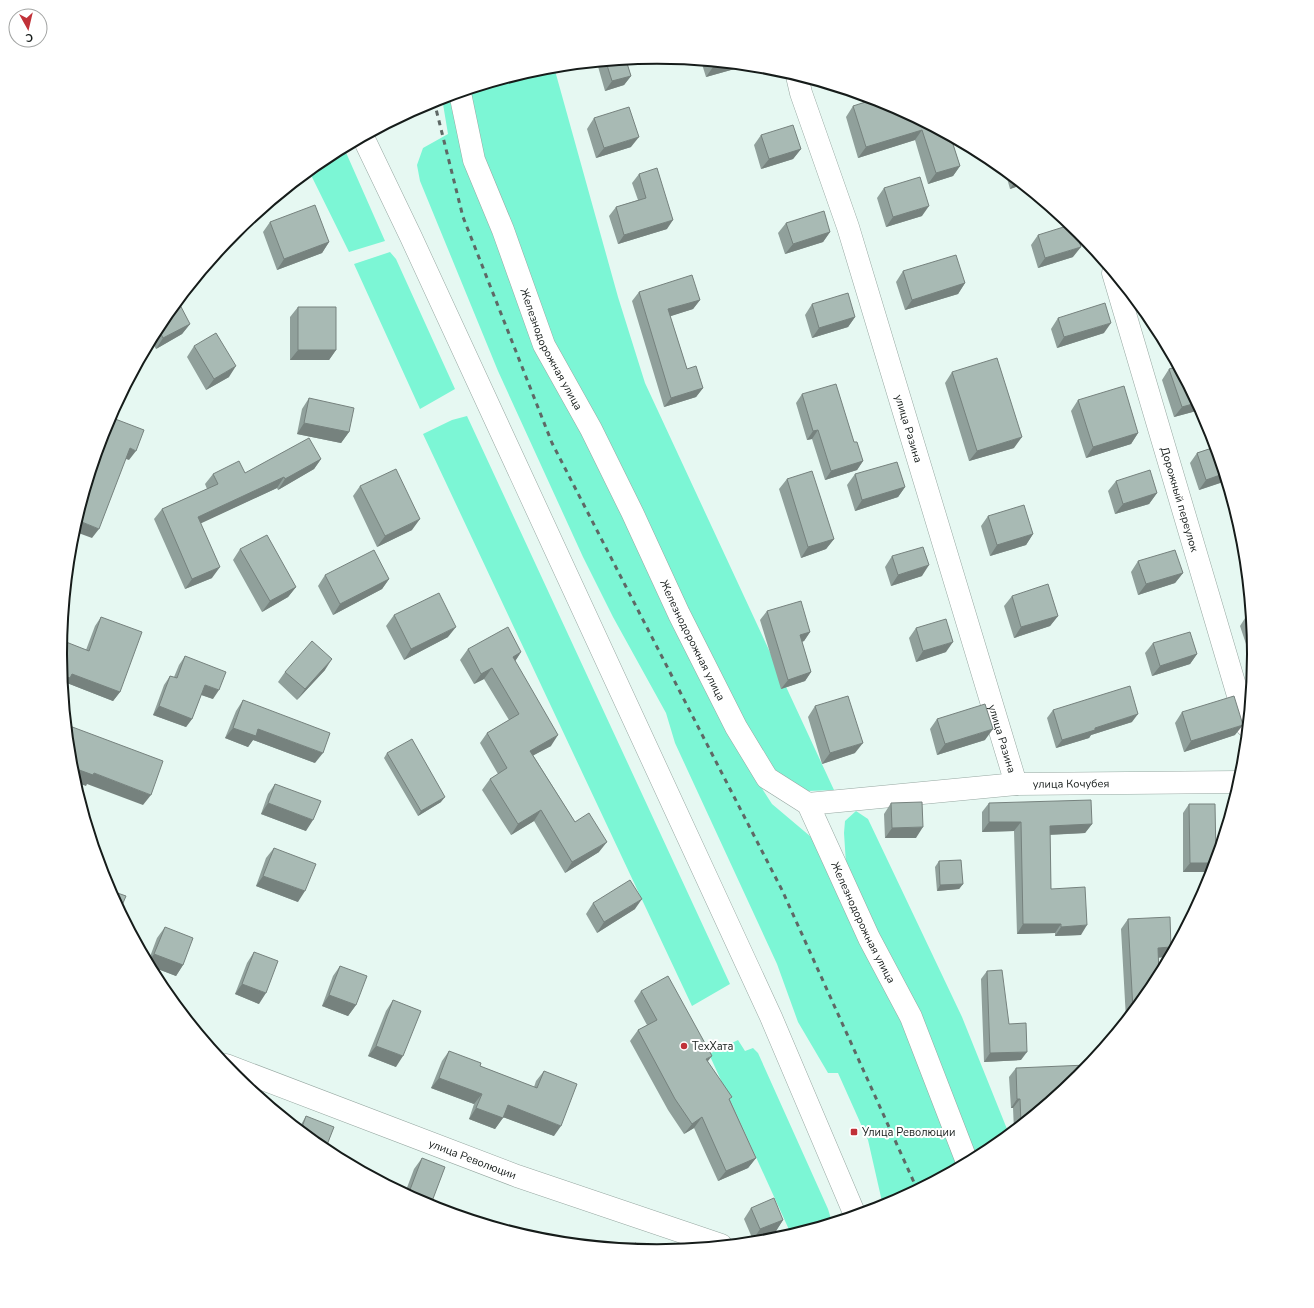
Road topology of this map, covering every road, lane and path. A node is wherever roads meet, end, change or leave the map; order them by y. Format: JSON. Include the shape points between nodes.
{"nodes":[{"id":1,"x":798,"y":81,"type":"edge"},
{"id":2,"x":461,"y":97,"type":"edge"},
{"id":3,"x":365,"y":141,"type":"edge"},
{"id":4,"x":1116,"y":284,"type":"edge"},
{"id":5,"x":1244,"y":715,"type":"edge"},
{"id":6,"x":1233,"y":782,"type":"edge"},
{"id":7,"x":1016,"y":784,"type":"junction"},
{"id":8,"x":808,"y":804,"type":"junction"},
{"id":9,"x":239,"y":1070,"type":"edge"},
{"id":10,"x":965,"y":1157,"type":"edge"},
{"id":11,"x":853,"y":1211,"type":"edge"},
{"id":12,"x":711,"y":1241,"type":"edge"}],
"edges":[{"from":1,"to":7,"type":"street","name":"улица Разина","via":[[848,227]]},
{"from":2,"to":8,"type":"street","name":"Железнодорожная улица","via":[[474,160],[503,230],[544,345],[591,429],[736,727],[767,778]]},
{"from":3,"to":11,"type":"street","via":[[771,1017]]},
{"from":4,"to":5,"type":"street","name":"Дорожный переулок"},
{"from":6,"to":7,"type":"street","name":"улица Кочубея"},
{"from":7,"to":8,"type":"street","name":"улица Кочубея"},
{"from":8,"to":10,"type":"street","name":"Железнодорожная улица","via":[[869,938],[911,1017]]},
{"from":9,"to":12,"type":"street","name":"улица Революции","via":[[517,1176]]}]}
